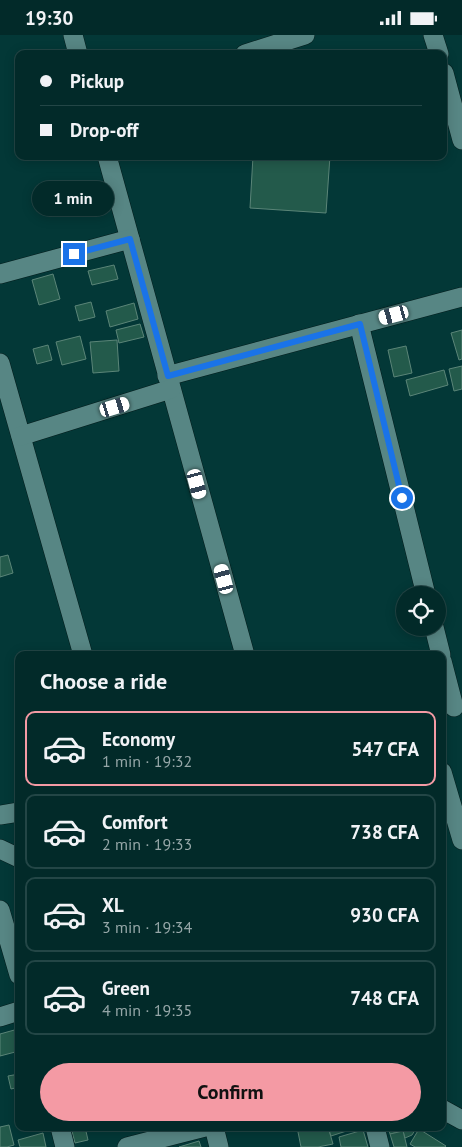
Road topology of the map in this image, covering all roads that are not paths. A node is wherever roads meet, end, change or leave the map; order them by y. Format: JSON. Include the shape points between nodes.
{"nodes":[{"id":1,"x":73,"y":35,"type":"edge"},
{"id":2,"x":305,"y":35,"type":"edge"},
{"id":3,"x":434,"y":35,"type":"edge"},
{"id":4,"x":77,"y":50,"type":"edge"},
{"id":5,"x":258,"y":50,"type":"edge"},
{"id":6,"x":438,"y":50,"type":"edge"},
{"id":7,"x":447,"y":84,"type":"edge"},
{"id":8,"x":461,"y":134,"type":"edge"},
{"id":9,"x":108,"y":160,"type":"edge"},
{"id":10,"x":130,"y":239,"type":"junction"},
{"id":11,"x":0,"y":274,"type":"edge"},
{"id":12,"x":462,"y":297,"type":"edge"},
{"id":13,"x":360,"y":324,"type":"junction"},
{"id":14,"x":0,"y":363,"type":"edge"},
{"id":15,"x":169,"y":383,"type":"junction"},
{"id":16,"x":6,"y":409,"type":"edge"},
{"id":17,"x":21,"y":436,"type":"junction"},
{"id":18,"x":424,"y":586,"type":"edge"},
{"id":19,"x":436,"y":636,"type":"edge"},
{"id":20,"x":82,"y":651,"type":"edge"},
{"id":21,"x":243,"y":651,"type":"edge"},
{"id":22,"x":440,"y":651,"type":"edge"},
{"id":23,"x":446,"y":678,"type":"edge"},
{"id":24,"x":453,"y":708,"type":"edge"},
{"id":25,"x":446,"y":786,"type":"edge"},
{"id":26,"x":15,"y":812,"type":"edge"},
{"id":27,"x":0,"y":815,"type":"edge"},
{"id":28,"x":462,"y":840,"type":"edge"},
{"id":29,"x":0,"y":849,"type":"edge"},
{"id":30,"x":15,"y":857,"type":"edge"},
{"id":31,"x":0,"y":910,"type":"edge"},
{"id":32,"x":15,"y":961,"type":"edge"},
{"id":33,"x":15,"y":1012,"type":"edge"},
{"id":34,"x":0,"y":1017,"type":"edge"},
{"id":35,"x":446,"y":1111,"type":"edge"},
{"id":36,"x":462,"y":1120,"type":"edge"},
{"id":37,"x":61,"y":1131,"type":"edge"},
{"id":38,"x":189,"y":1131,"type":"edge"},
{"id":39,"x":215,"y":1131,"type":"edge"},
{"id":40,"x":376,"y":1131,"type":"edge"},
{"id":41,"x":65,"y":1147,"type":"edge"},
{"id":42,"x":127,"y":1147,"type":"edge"},
{"id":43,"x":220,"y":1147,"type":"edge"},
{"id":44,"x":380,"y":1147,"type":"edge"}],
"edges":[{"from":1,"to":4,"type":"street"},
{"from":2,"to":5,"type":"street"},
{"from":3,"to":6,"type":"street"},
{"from":7,"to":8,"type":"street"},
{"from":9,"to":10,"type":"street"},
{"from":10,"to":11,"type":"street"},
{"from":10,"to":15,"type":"street"},
{"from":12,"to":13,"type":"street"},
{"from":13,"to":15,"type":"street"},
{"from":13,"to":18,"type":"street"},
{"from":14,"to":16,"type":"street"},
{"from":15,"to":17,"type":"street"},
{"from":15,"to":21,"type":"street"},
{"from":16,"to":17,"type":"street"},
{"from":17,"to":20,"type":"street"},
{"from":19,"to":22,"type":"street"},
{"from":23,"to":24,"type":"street"},
{"from":25,"to":28,"type":"street"},
{"from":26,"to":27,"type":"street"},
{"from":29,"to":30,"type":"street"},
{"from":31,"to":32,"type":"street"},
{"from":33,"to":34,"type":"street"},
{"from":35,"to":36,"type":"street"},
{"from":37,"to":41,"type":"street"},
{"from":38,"to":42,"type":"street"},
{"from":39,"to":43,"type":"street"},
{"from":40,"to":44,"type":"street"}]}
